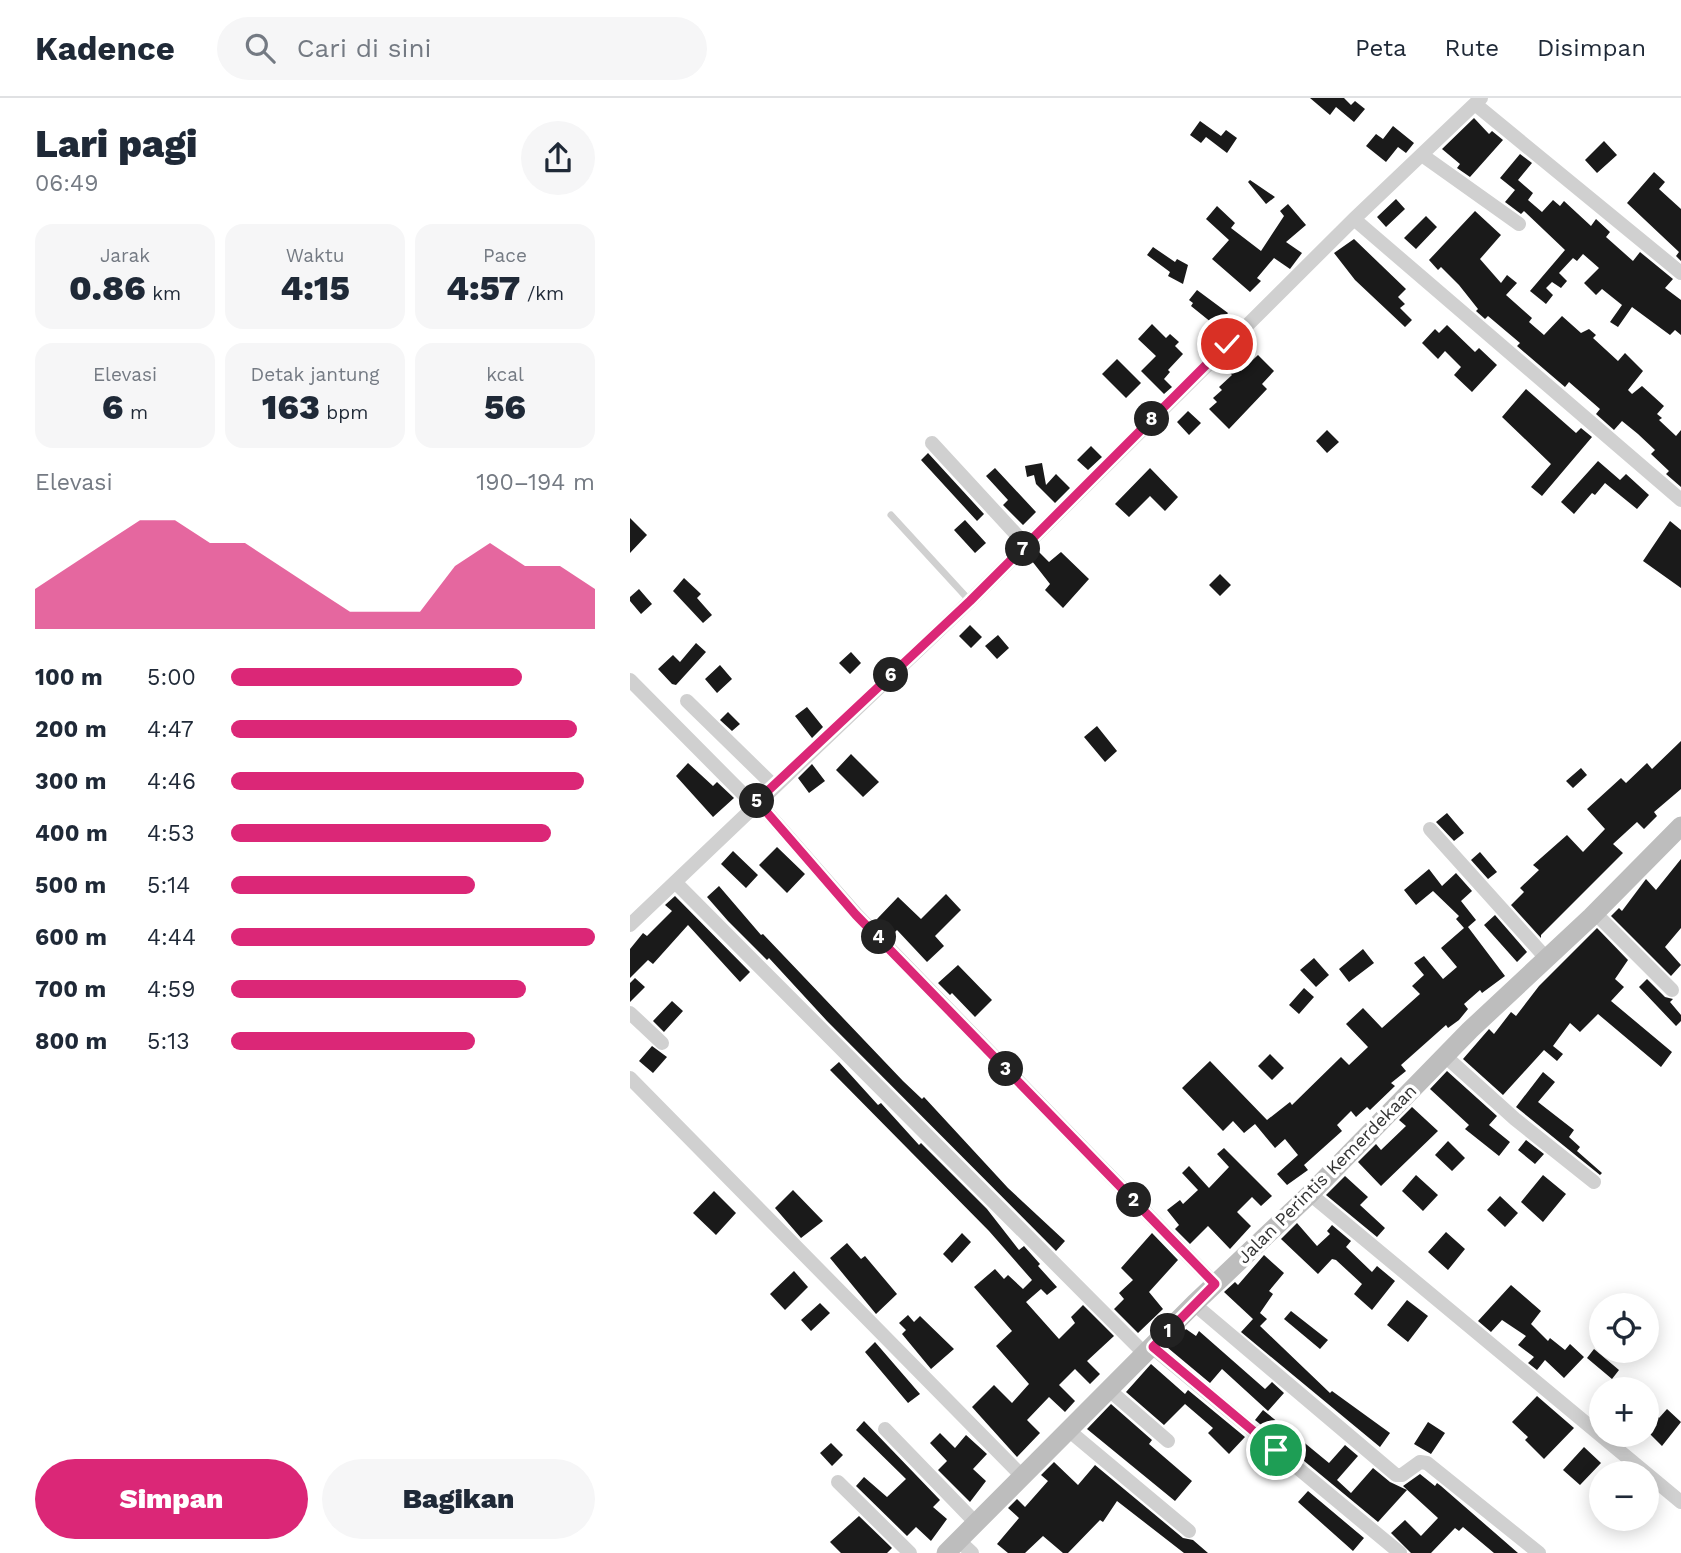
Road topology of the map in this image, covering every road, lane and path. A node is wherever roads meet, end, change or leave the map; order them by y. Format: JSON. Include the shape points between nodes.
{"nodes":[{"id":1,"x":1478,"y":101,"type":"edge"},
{"id":2,"x":1422,"y":155,"type":"junction"},
{"id":3,"x":1354,"y":219,"type":"junction"},
{"id":4,"x":1519,"y":224,"type":"dead end"},
{"id":5,"x":1681,"y":273,"type":"edge"},
{"id":6,"x":932,"y":443,"type":"dead end"},
{"id":7,"x":1681,"y":500,"type":"edge"},
{"id":8,"x":891,"y":515,"type":"dead end"},
{"id":9,"x":1026,"y":545,"type":"junction"},
{"id":10,"x":970,"y":601,"type":"junction"},
{"id":11,"x":630,"y":680,"type":"edge"},
{"id":12,"x":687,"y":701,"type":"dead end"},
{"id":13,"x":773,"y":785,"type":"junction"},
{"id":14,"x":755,"y":803,"type":"junction"},
{"id":15,"x":1680,"y":828,"type":"edge"},
{"id":16,"x":1430,"y":829,"type":"dead end"},
{"id":17,"x":676,"y":883,"type":"junction"},
{"id":18,"x":1595,"y":913,"type":"junction"},
{"id":19,"x":630,"y":925,"type":"edge"},
{"id":20,"x":1546,"y":958,"type":"junction"},
{"id":21,"x":1672,"y":990,"type":"dead end"},
{"id":22,"x":630,"y":1013,"type":"edge"},
{"id":23,"x":662,"y":1043,"type":"dead end"},
{"id":24,"x":1445,"y":1056,"type":"junction"},
{"id":25,"x":630,"y":1078,"type":"edge"},
{"id":26,"x":1594,"y":1182,"type":"dead end"},
{"id":27,"x":1310,"y":1194,"type":"junction"},
{"id":28,"x":1215,"y":1284,"type":"junction"},
{"id":29,"x":1194,"y":1304,"type":"junction"},
{"id":30,"x":1149,"y":1351,"type":"junction"},
{"id":31,"x":1108,"y":1389,"type":"junction"},
{"id":32,"x":885,"y":1429,"type":"dead end"},
{"id":33,"x":1067,"y":1429,"type":"junction"},
{"id":34,"x":1168,"y":1441,"type":"dead end"},
{"id":35,"x":1021,"y":1475,"type":"junction"},
{"id":36,"x":838,"y":1482,"type":"dead end"},
{"id":37,"x":1681,"y":1502,"type":"edge"},
{"id":38,"x":975,"y":1522,"type":"junction"},
{"id":39,"x":1189,"y":1531,"type":"dead end"},
{"id":40,"x":958,"y":1549,"type":"edge"},
{"id":41,"x":910,"y":1553,"type":"edge"},
{"id":42,"x":1399,"y":1553,"type":"edge"},
{"id":43,"x":1539,"y":1553,"type":"edge"}],
"edges":[{"from":1,"to":2,"type":"street"},
{"from":1,"to":5,"type":"street"},
{"from":2,"to":3,"type":"street"},
{"from":2,"to":4,"type":"street"},
{"from":3,"to":7,"type":"street"},
{"from":3,"to":9,"type":"street"},
{"from":6,"to":9,"type":"street"},
{"from":8,"to":10,"type":"lane"},
{"from":9,"to":10,"type":"street"},
{"from":10,"to":13,"type":"street"},
{"from":11,"to":14,"type":"street"},
{"from":12,"to":13,"type":"street"},
{"from":13,"to":14,"type":"street"},
{"from":14,"to":17,"type":"street"},
{"from":14,"to":28,"type":"street","via":[[856,915]]},
{"from":15,"to":18,"type":"street","name":"Jalan Perintis Kemerdekaan"},
{"from":16,"to":20,"type":"street"},
{"from":17,"to":19,"type":"street"},
{"from":17,"to":30,"type":"street"},
{"from":18,"to":20,"type":"street","name":"Jalan Perintis Kemerdekaan"},
{"from":18,"to":21,"type":"street"},
{"from":20,"to":24,"type":"street","name":"Jalan Perintis Kemerdekaan"},
{"from":22,"to":23,"type":"street"},
{"from":24,"to":26,"type":"street"},
{"from":24,"to":27,"type":"street","name":"Jalan Perintis Kemerdekaan"},
{"from":25,"to":35,"type":"street"},
{"from":27,"to":28,"type":"street","name":"Jalan Perintis Kemerdekaan"},
{"from":27,"to":37,"type":"street"},
{"from":28,"to":29,"type":"street","name":"Jalan Perintis Kemerdekaan"},
{"from":29,"to":30,"type":"street","name":"Jalan Perintis Kemerdekaan"},
{"from":29,"to":43,"type":"street","via":[[1396,1475],[1427,1463]]},
{"from":30,"to":31,"type":"street","name":"Jalan Perintis Kemerdekaan"},
{"from":30,"to":42,"type":"street"},
{"from":31,"to":33,"type":"street","name":"Jalan Perintis Kemerdekaan"},
{"from":31,"to":34,"type":"street"},
{"from":32,"to":38,"type":"street"},
{"from":33,"to":35,"type":"street","name":"Jalan Perintis Kemerdekaan"},
{"from":33,"to":39,"type":"street"},
{"from":35,"to":38,"type":"street","name":"Jalan Perintis Kemerdekaan"},
{"from":36,"to":41,"type":"street"},
{"from":38,"to":40,"type":"street","name":"Jalan Perintis Kemerdekaan"}]}
